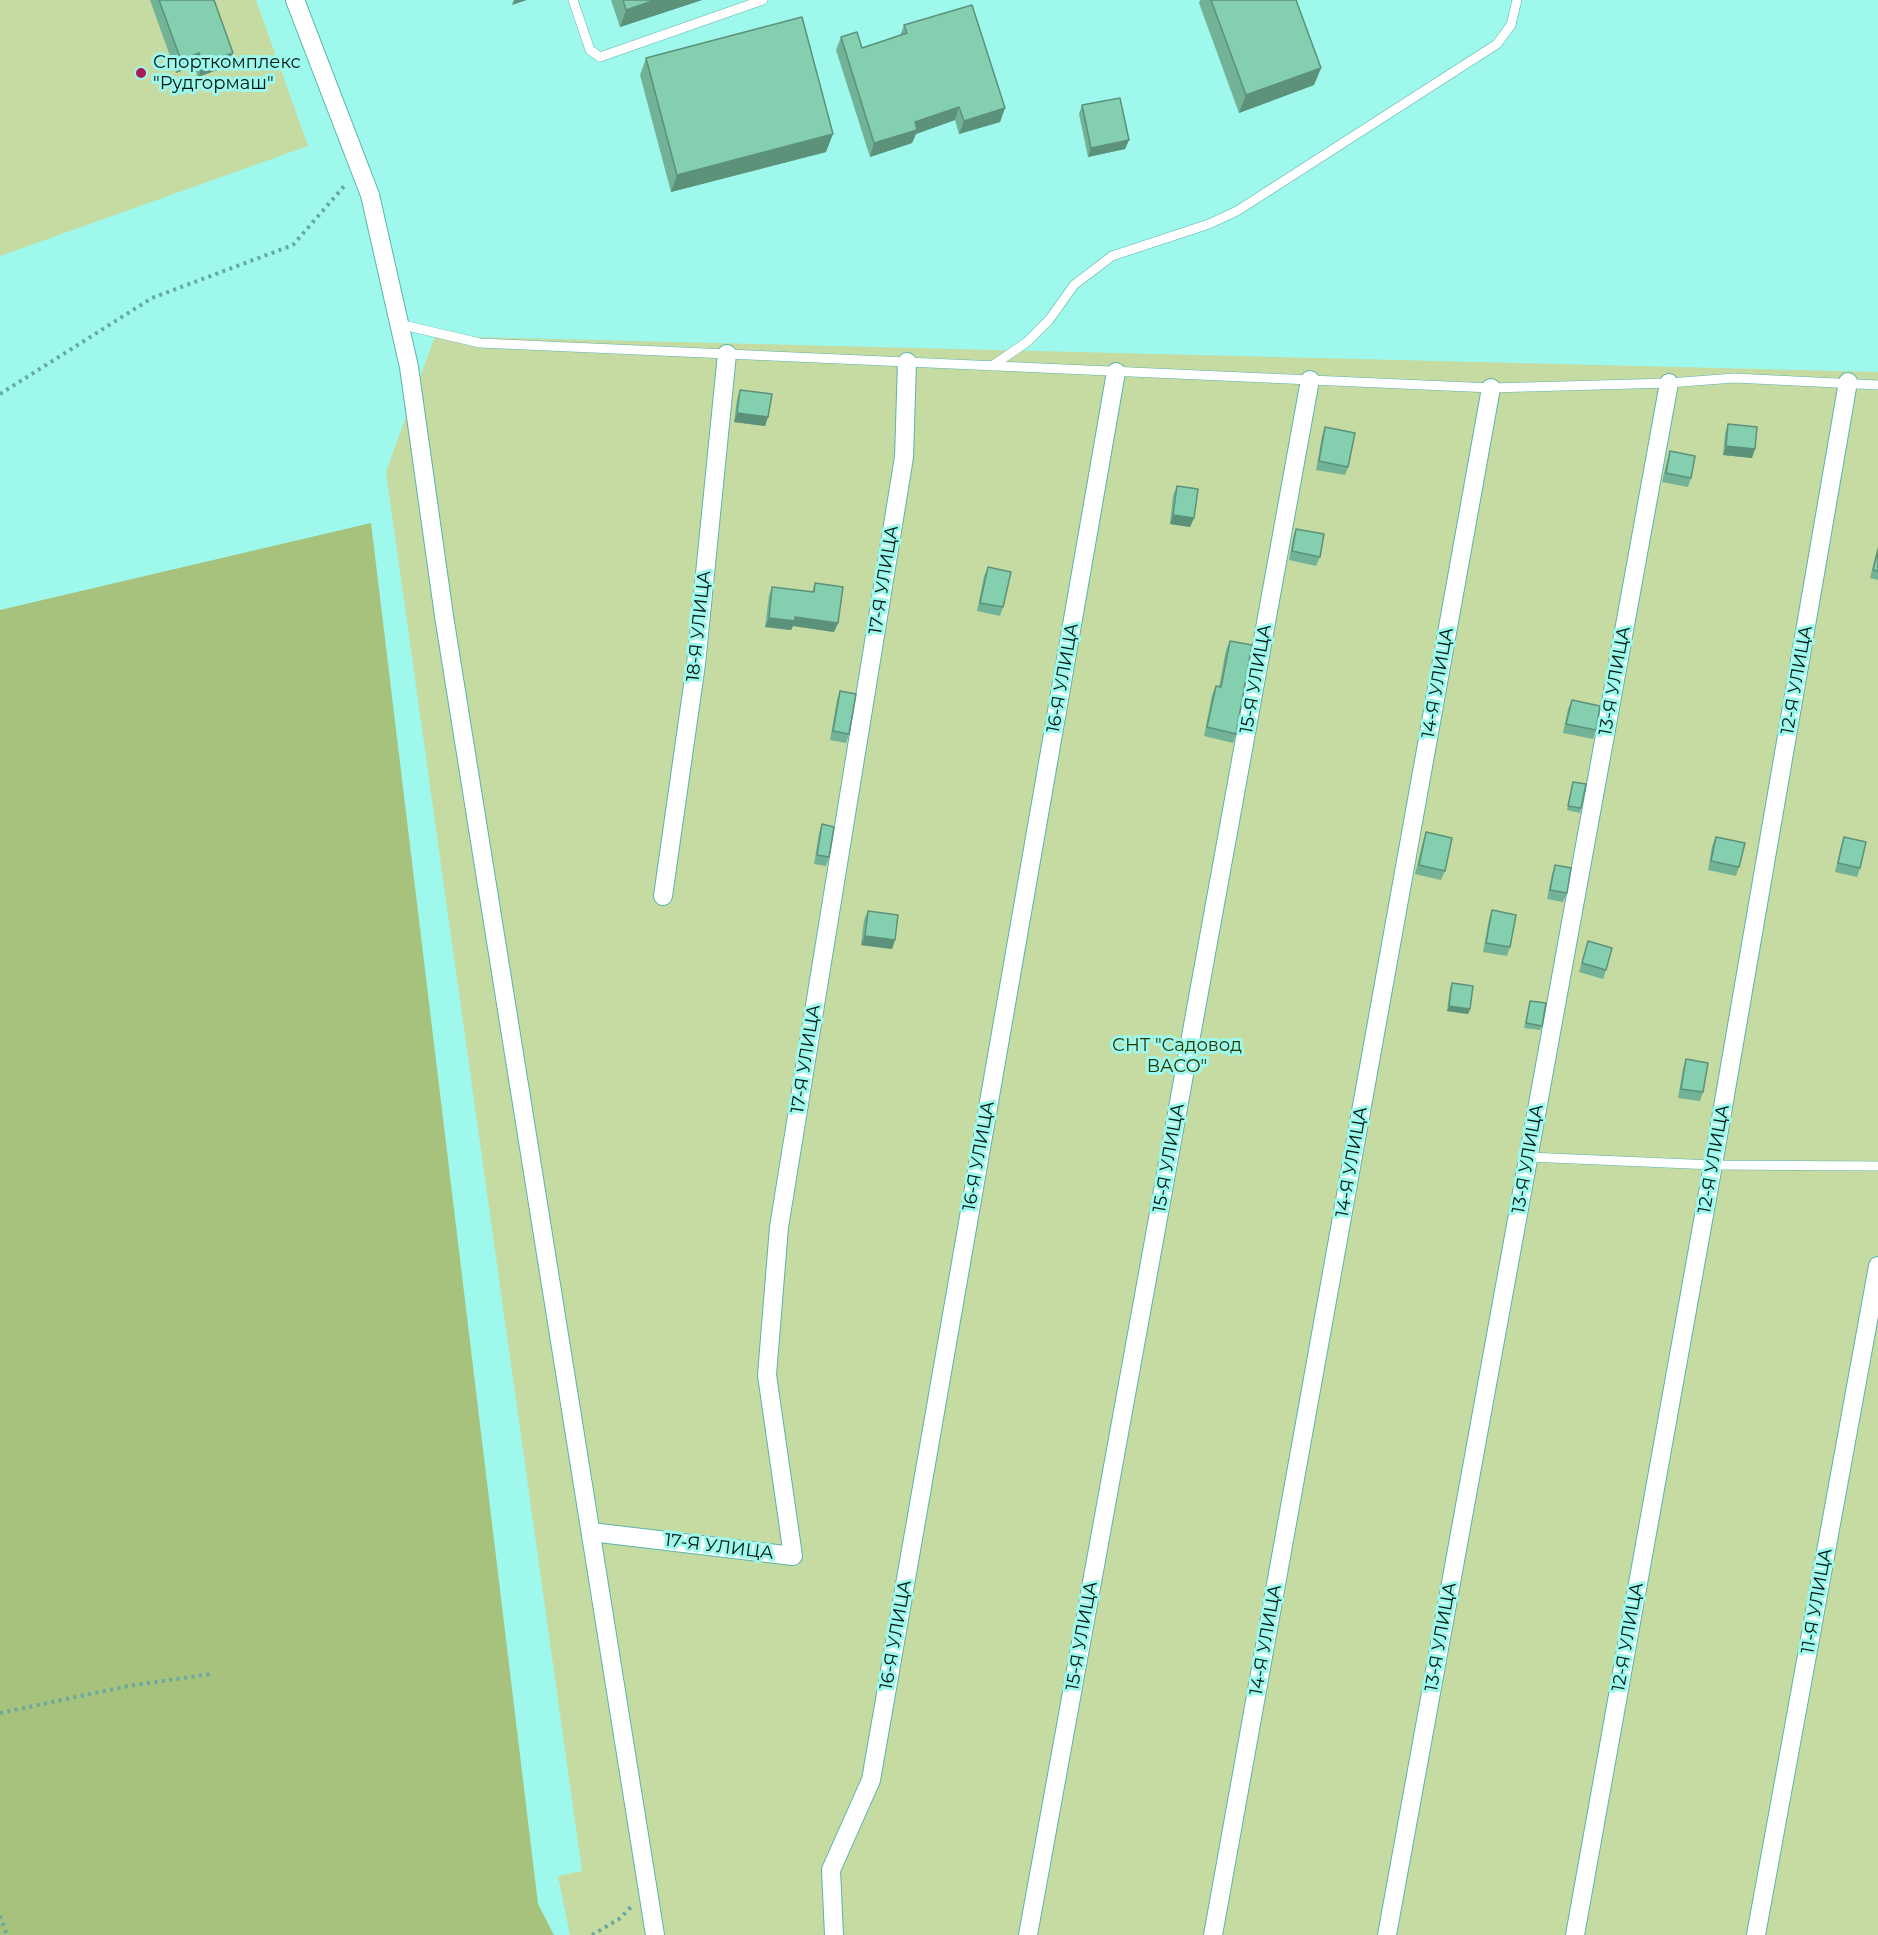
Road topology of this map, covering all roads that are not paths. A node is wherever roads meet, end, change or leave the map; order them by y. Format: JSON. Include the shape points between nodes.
{"nodes":[{"id":1,"x":295,"y":0,"type":"edge"},
{"id":2,"x":573,"y":0,"type":"edge"},
{"id":3,"x":763,"y":0,"type":"edge"},
{"id":4,"x":1517,"y":0,"type":"edge"},
{"id":5,"x":399,"y":324,"type":"junction"},
{"id":6,"x":727,"y":354,"type":"junction"},
{"id":7,"x":907,"y":362,"type":"junction"},
{"id":8,"x":992,"y":366,"type":"junction"},
{"id":9,"x":1116,"y":372,"type":"junction"},
{"id":10,"x":1310,"y":380,"type":"junction"},
{"id":11,"x":1848,"y":382,"type":"junction"},
{"id":12,"x":1669,"y":383,"type":"junction"},
{"id":13,"x":1878,"y":385,"type":"edge"},
{"id":14,"x":1491,"y":388,"type":"junction"},
{"id":15,"x":663,"y":896,"type":"dead end"},
{"id":16,"x":1528,"y":1157,"type":"junction"},
{"id":17,"x":1713,"y":1165,"type":"junction"},
{"id":18,"x":1878,"y":1166,"type":"edge"},
{"id":19,"x":1878,"y":1266,"type":"edge"},
{"id":20,"x":591,"y":1532,"type":"junction"},
{"id":21,"x":655,"y":1935,"type":"edge"},
{"id":22,"x":834,"y":1935,"type":"edge"},
{"id":23,"x":1028,"y":1935,"type":"edge"},
{"id":24,"x":1213,"y":1935,"type":"edge"},
{"id":25,"x":1387,"y":1935,"type":"edge"},
{"id":26,"x":1575,"y":1935,"type":"edge"},
{"id":27,"x":1756,"y":1935,"type":"edge"}],
"edges":[{"from":1,"to":5,"type":"street","via":[[370,195]]},
{"from":2,"to":3,"type":"lane","via":[[590,50],[600,57]]},
{"from":4,"to":8,"type":"lane","via":[[1511,25],[1497,44],[1237,211],[1112,256],[1074,285],[1027,342]]},
{"from":5,"to":6,"type":"lane","via":[[480,343]]},
{"from":5,"to":20,"type":"street","via":[[409,367],[444,616]]},
{"from":6,"to":7,"type":"lane"},
{"from":6,"to":15,"type":"street","name":"18-Я УЛИЦА","via":[[696,664]]},
{"from":7,"to":8,"type":"lane"},
{"from":7,"to":20,"type":"street","name":"17-Я УЛИЦА","via":[[904,457],[779,1227],[766,1375],[793,1556]]},
{"from":8,"to":9,"type":"lane"},
{"from":9,"to":10,"type":"lane"},
{"from":9,"to":22,"type":"street","name":"16-Я УЛИЦА","via":[[871,1780],[831,1870]]},
{"from":10,"to":14,"type":"lane"},
{"from":10,"to":23,"type":"street","name":"15-Я УЛИЦА"},
{"from":11,"to":12,"type":"lane","via":[[1734,378]]},
{"from":11,"to":13,"type":"lane"},
{"from":11,"to":17,"type":"street","name":"12-Я УЛИЦА"},
{"from":12,"to":14,"type":"lane"},
{"from":12,"to":16,"type":"street","name":"13-Я УЛИЦА"},
{"from":14,"to":24,"type":"street","name":"14-Я УЛИЦА"},
{"from":16,"to":17,"type":"lane"},
{"from":16,"to":25,"type":"street","name":"13-Я УЛИЦА"},
{"from":17,"to":18,"type":"lane"},
{"from":17,"to":26,"type":"street","name":"12-Я УЛИЦА"},
{"from":19,"to":27,"type":"street","name":"11-Я УЛИЦА"},
{"from":20,"to":21,"type":"street"}]}
